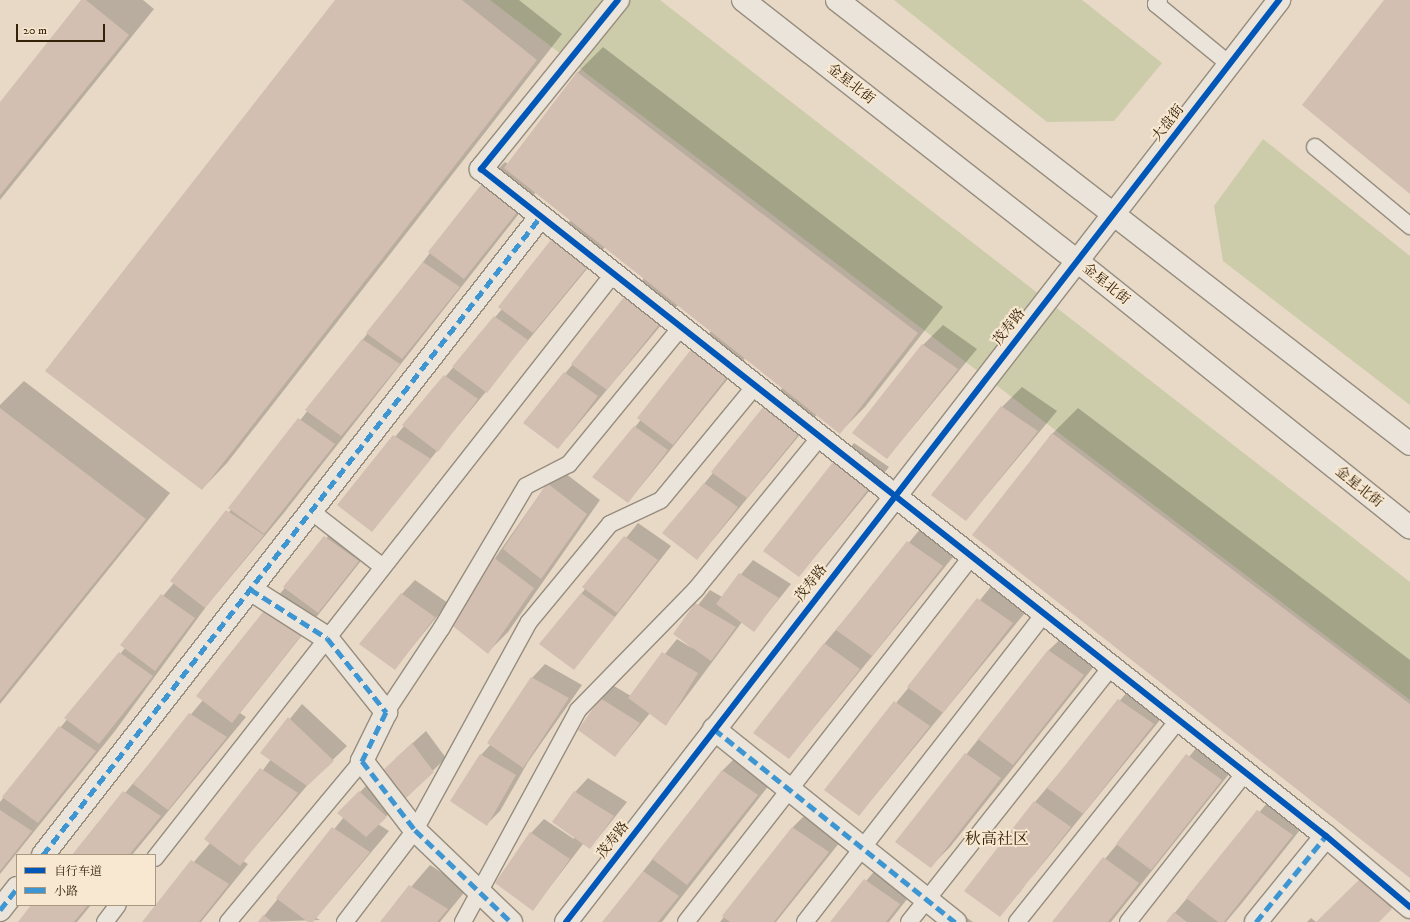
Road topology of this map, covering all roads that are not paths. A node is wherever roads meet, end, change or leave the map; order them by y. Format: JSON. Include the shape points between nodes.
{"nodes":[{"id":1,"x":618,"y":0,"type":"edge"},
{"id":2,"x":743,"y":0,"type":"edge"},
{"id":3,"x":837,"y":0,"type":"edge"},
{"id":4,"x":1159,"y":0,"type":"edge"},
{"id":5,"x":1279,"y":0,"type":"edge"},
{"id":6,"x":1229,"y":64,"type":"junction"},
{"id":7,"x":1315,"y":147,"type":"dead end"},
{"id":8,"x":1112,"y":215,"type":"junction"},
{"id":9,"x":541,"y":216,"type":"junction"},
{"id":10,"x":1410,"y":226,"type":"edge"},
{"id":11,"x":1076,"y":260,"type":"junction"},
{"id":12,"x":614,"y":274,"type":"junction"},
{"id":13,"x":681,"y":327,"type":"junction"},
{"id":14,"x":755,"y":386,"type":"junction"},
{"id":15,"x":820,"y":437,"type":"junction"},
{"id":16,"x":1410,"y":444,"type":"edge"},
{"id":17,"x":894,"y":496,"type":"junction"},
{"id":18,"x":311,"y":511,"type":"junction"},
{"id":19,"x":1410,"y":528,"type":"edge"},
{"id":20,"x":972,"y":556,"type":"junction"},
{"id":21,"x":384,"y":567,"type":"junction"},
{"id":22,"x":250,"y":589,"type":"junction"},
{"id":23,"x":1044,"y":614,"type":"junction"},
{"id":24,"x":328,"y":638,"type":"junction"},
{"id":25,"x":1111,"y":667,"type":"junction"},
{"id":26,"x":386,"y":712,"type":"junction"},
{"id":27,"x":1178,"y":720,"type":"junction"},
{"id":28,"x":714,"y":730,"type":"junction"},
{"id":29,"x":362,"y":761,"type":"junction"},
{"id":30,"x":1245,"y":773,"type":"junction"},
{"id":31,"x":789,"y":790,"type":"junction"},
{"id":32,"x":415,"y":830,"type":"junction"},
{"id":33,"x":1326,"y":836,"type":"junction"},
{"id":34,"x":862,"y":848,"type":"junction"},
{"id":35,"x":44,"y":854,"type":"edge"},
{"id":36,"x":156,"y":857,"type":"edge"},
{"id":37,"x":16,"y":889,"type":"edge"},
{"id":38,"x":478,"y":890,"type":"junction"},
{"id":39,"x":926,"y":900,"type":"junction"},
{"id":40,"x":117,"y":906,"type":"edge"},
{"id":41,"x":1410,"y":907,"type":"edge"},
{"id":42,"x":0,"y":910,"type":"edge"},
{"id":43,"x":105,"y":922,"type":"edge"},
{"id":44,"x":228,"y":922,"type":"edge"},
{"id":45,"x":345,"y":922,"type":"edge"},
{"id":46,"x":463,"y":922,"type":"edge"},
{"id":47,"x":511,"y":922,"type":"edge"},
{"id":48,"x":566,"y":922,"type":"edge"},
{"id":49,"x":686,"y":922,"type":"edge"},
{"id":50,"x":805,"y":922,"type":"edge"},
{"id":51,"x":909,"y":922,"type":"edge"},
{"id":52,"x":954,"y":922,"type":"edge"},
{"id":53,"x":1016,"y":922,"type":"edge"},
{"id":54,"x":1128,"y":922,"type":"edge"},
{"id":55,"x":1256,"y":922,"type":"edge"}],
"edges":[{"from":1,"to":9,"type":"street","via":[[481,169]]},
{"from":2,"to":11,"type":"street","name":"金星北街"},
{"from":3,"to":8,"type":"street"},
{"from":4,"to":6,"type":"lane","via":[[1156,4]]},
{"from":5,"to":6,"type":"street","name":"大盘街"},
{"from":6,"to":8,"type":"street","name":"大盘街"},
{"from":7,"to":10,"type":"lane"},
{"from":8,"to":11,"type":"street","name":"大盘街"},
{"from":8,"to":16,"type":"street"},
{"from":9,"to":12,"type":"street"},
{"from":9,"to":18,"type":"street"},
{"from":11,"to":17,"type":"street","name":"茂寿路"},
{"from":11,"to":19,"type":"street","name":"金星北街"},
{"from":12,"to":13,"type":"street"},
{"from":12,"to":21,"type":"lane"},
{"from":13,"to":14,"type":"street"},
{"from":13,"to":26,"type":"lane","via":[[569,464],[526,486],[441,629]]},
{"from":14,"to":15,"type":"street"},
{"from":14,"to":32,"type":"lane","via":[[661,500],[610,524],[529,622]]},
{"from":15,"to":17,"type":"street"},
{"from":15,"to":38,"type":"lane","via":[[696,589],[578,710]]},
{"from":17,"to":20,"type":"street"},
{"from":17,"to":28,"type":"street","name":"茂寿路"},
{"from":18,"to":21,"type":"lane"},
{"from":18,"to":22,"type":"street"},
{"from":20,"to":23,"type":"street"},
{"from":20,"to":31,"type":"lane"},
{"from":21,"to":24,"type":"lane"},
{"from":22,"to":24,"type":"street"},
{"from":22,"to":35,"type":"street"},
{"from":23,"to":25,"type":"street"},
{"from":23,"to":34,"type":"lane"},
{"from":24,"to":26,"type":"street"},
{"from":24,"to":36,"type":"lane"},
{"from":25,"to":27,"type":"street"},
{"from":25,"to":39,"type":"lane"},
{"from":26,"to":29,"type":"street"},
{"from":27,"to":30,"type":"street"},
{"from":27,"to":53,"type":"lane"},
{"from":28,"to":31,"type":"street"},
{"from":28,"to":48,"type":"street","name":"茂寿路"},
{"from":29,"to":32,"type":"street"},
{"from":29,"to":44,"type":"lane"},
{"from":30,"to":33,"type":"street"},
{"from":30,"to":54,"type":"lane"},
{"from":31,"to":34,"type":"street"},
{"from":31,"to":49,"type":"lane"},
{"from":32,"to":38,"type":"street"},
{"from":32,"to":45,"type":"lane"},
{"from":33,"to":41,"type":"street"},
{"from":33,"to":55,"type":"street"},
{"from":34,"to":39,"type":"street"},
{"from":34,"to":50,"type":"lane"},
{"from":37,"to":42,"type":"street"},
{"from":38,"to":46,"type":"lane"},
{"from":38,"to":47,"type":"street"},
{"from":39,"to":51,"type":"lane"},
{"from":39,"to":52,"type":"street"},
{"from":40,"to":43,"type":"lane"}]}
